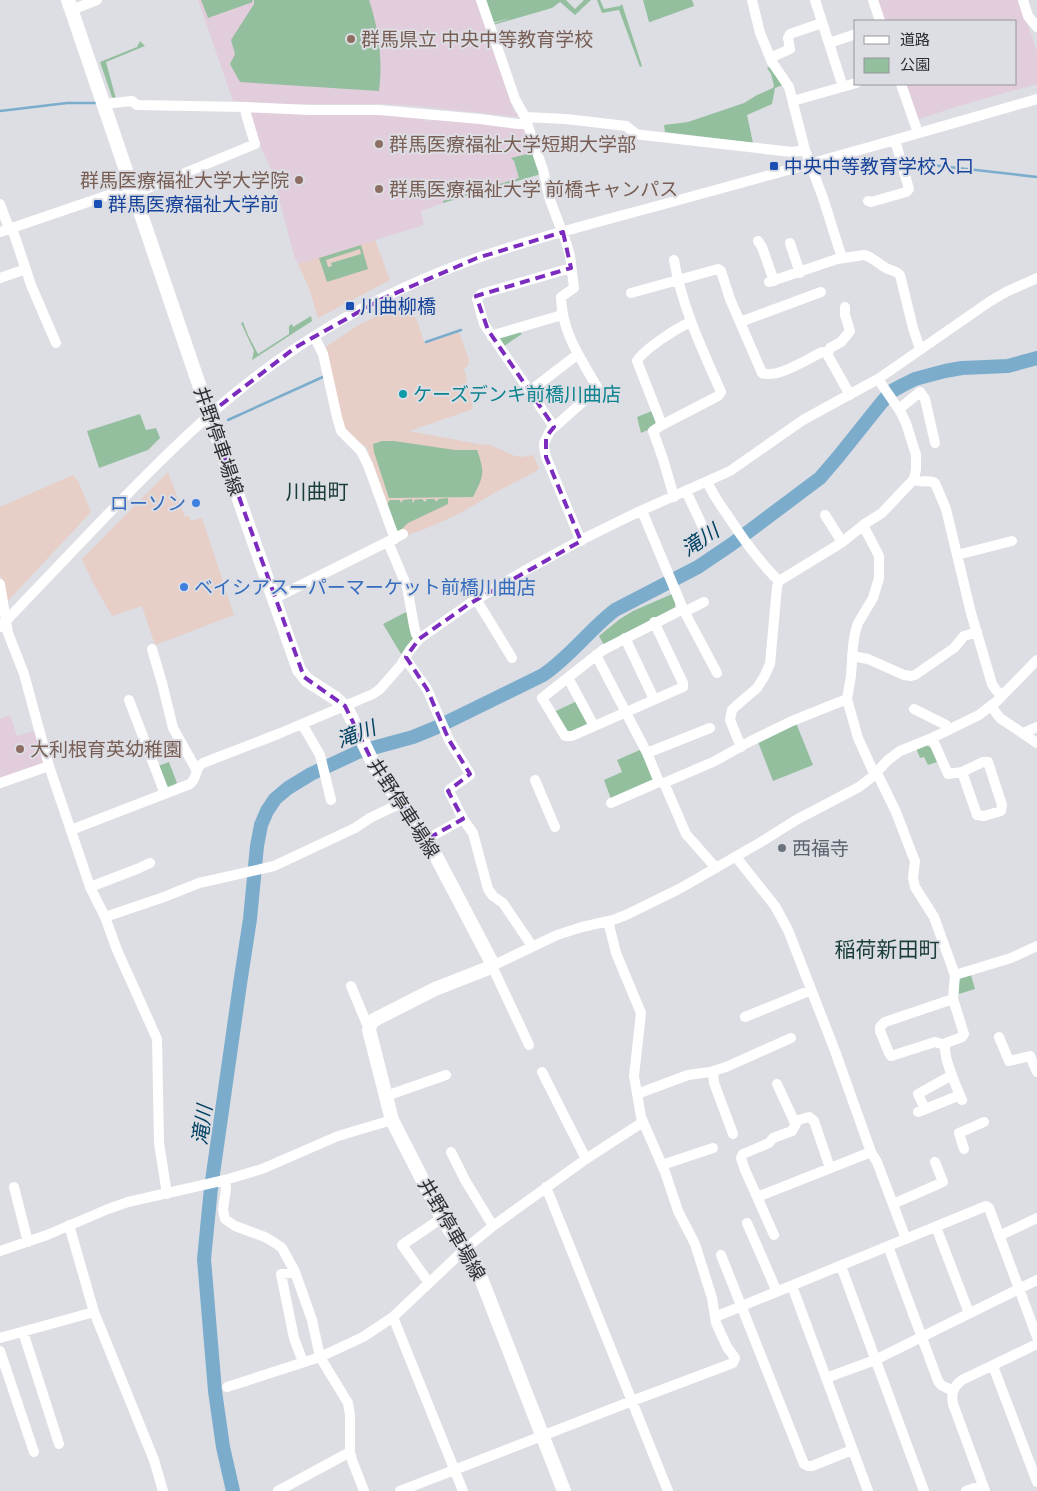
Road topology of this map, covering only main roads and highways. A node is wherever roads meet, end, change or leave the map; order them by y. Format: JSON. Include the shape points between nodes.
{"nodes":[{"id":1,"x":69,"y":5,"type":"edge"},
{"id":2,"x":564,"y":1491,"type":"edge"}],
"edges":[{"from":1,"to":2,"type":"main road","name":"井野停車場線","via":[[301,674],[345,706],[371,760],[427,839],[491,961],[492,966],[435,989],[374,1020],[369,1030],[392,1120],[442,1218],[478,1268]]}]}
